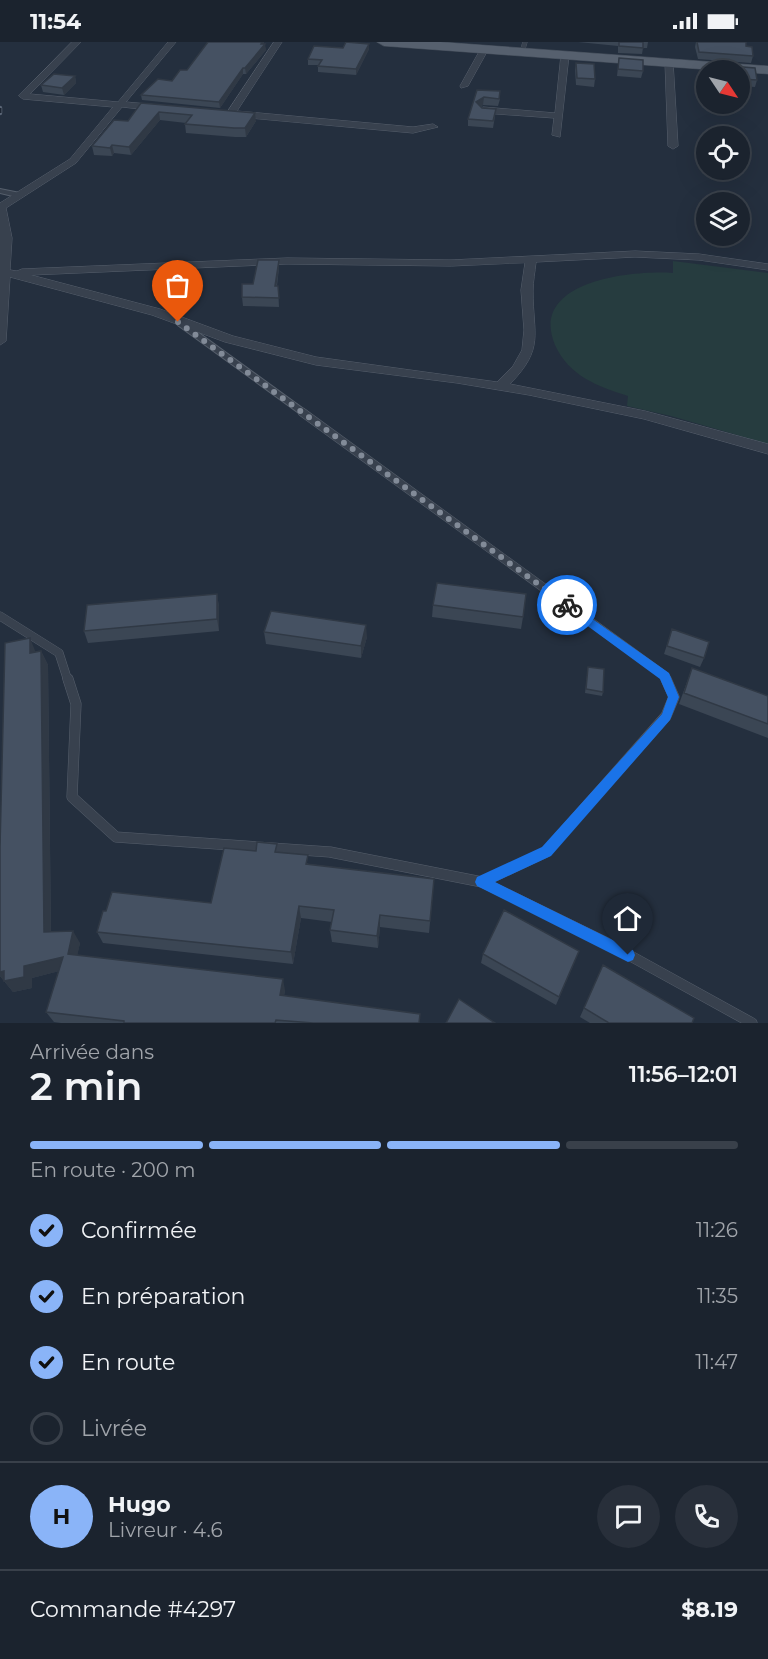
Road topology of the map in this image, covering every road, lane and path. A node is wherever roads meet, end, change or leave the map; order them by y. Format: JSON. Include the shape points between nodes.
{"nodes":[{"id":1,"x":77,"y":42,"type":"edge"},
{"id":2,"x":172,"y":42,"type":"edge"},
{"id":3,"x":278,"y":42,"type":"edge"},
{"id":4,"x":384,"y":42,"type":"edge"},
{"id":5,"x":524,"y":47,"type":"edge"},
{"id":6,"x":484,"y":50,"type":"junction"},
{"id":7,"x":565,"y":55,"type":"junction"},
{"id":8,"x":669,"y":62,"type":"junction"},
{"id":9,"x":768,"y":70,"type":"edge"},
{"id":10,"x":464,"y":86,"type":"dead end"},
{"id":11,"x":120,"y":105,"type":"junction"},
{"id":12,"x":164,"y":109,"type":"edge"},
{"id":13,"x":483,"y":110,"type":"edge"},
{"id":14,"x":220,"y":113,"type":"edge"},
{"id":15,"x":231,"y":114,"type":"junction"},
{"id":16,"x":559,"y":116,"type":"junction"},
{"id":17,"x":434,"y":127,"type":"dead end"},
{"id":18,"x":557,"y":135,"type":"dead end"},
{"id":19,"x":673,"y":146,"type":"dead end"},
{"id":20,"x":0,"y":190,"type":"edge"},
{"id":21,"x":17,"y":195,"type":"junction"},
{"id":22,"x":531,"y":259,"type":"junction"},
{"id":23,"x":768,"y":267,"type":"edge"},
{"id":24,"x":3,"y":272,"type":"edge"},
{"id":25,"x":178,"y":322,"type":"junction"},
{"id":26,"x":0,"y":341,"type":"edge"},
{"id":27,"x":500,"y":386,"type":"junction"},
{"id":28,"x":768,"y":449,"type":"edge"},
{"id":29,"x":0,"y":615,"type":"edge"},
{"id":30,"x":482,"y":882,"type":"junction"},
{"id":31,"x":752,"y":1023,"type":"edge"}],
"edges":[{"from":1,"to":11,"type":"street","via":[[23,96]]},
{"from":2,"to":11,"type":"street"},
{"from":3,"to":15,"type":"street"},
{"from":4,"to":6,"type":"main road"},
{"from":5,"to":6,"type":"main road"},
{"from":5,"to":7,"type":"main road"},
{"from":6,"to":10,"type":"street"},
{"from":7,"to":8,"type":"main road"},
{"from":7,"to":16,"type":"street"},
{"from":8,"to":9,"type":"main road"},
{"from":8,"to":19,"type":"street"},
{"from":11,"to":12,"type":"street"},
{"from":11,"to":21,"type":"street","via":[[73,160]]},
{"from":13,"to":16,"type":"street"},
{"from":14,"to":15,"type":"street"},
{"from":15,"to":17,"type":"street","via":[[413,130]]},
{"from":16,"to":18,"type":"street"},
{"from":20,"to":21,"type":"street"},
{"from":21,"to":24,"type":"street","via":[[1,207],[7,238]]},
{"from":22,"to":23,"type":"street","via":[[635,254],[699,257]]},
{"from":22,"to":24,"type":"street","via":[[451,263],[287,261]]},
{"from":22,"to":27,"type":"street","via":[[528,350],[518,368]]},
{"from":24,"to":25,"type":"street","via":[[156,312]]},
{"from":24,"to":26,"type":"street"},
{"from":25,"to":27,"type":"street","via":[[316,361]]},
{"from":25,"to":30,"type":"lane","via":[[665,676],[674,697],[666,716],[546,852]]},
{"from":27,"to":28,"type":"street","via":[[645,415]]},
{"from":29,"to":30,"type":"lane","via":[[59,653],[76,704],[72,797],[116,837],[330,852]]},
{"from":30,"to":31,"type":"lane","via":[[607,943]]}]}
